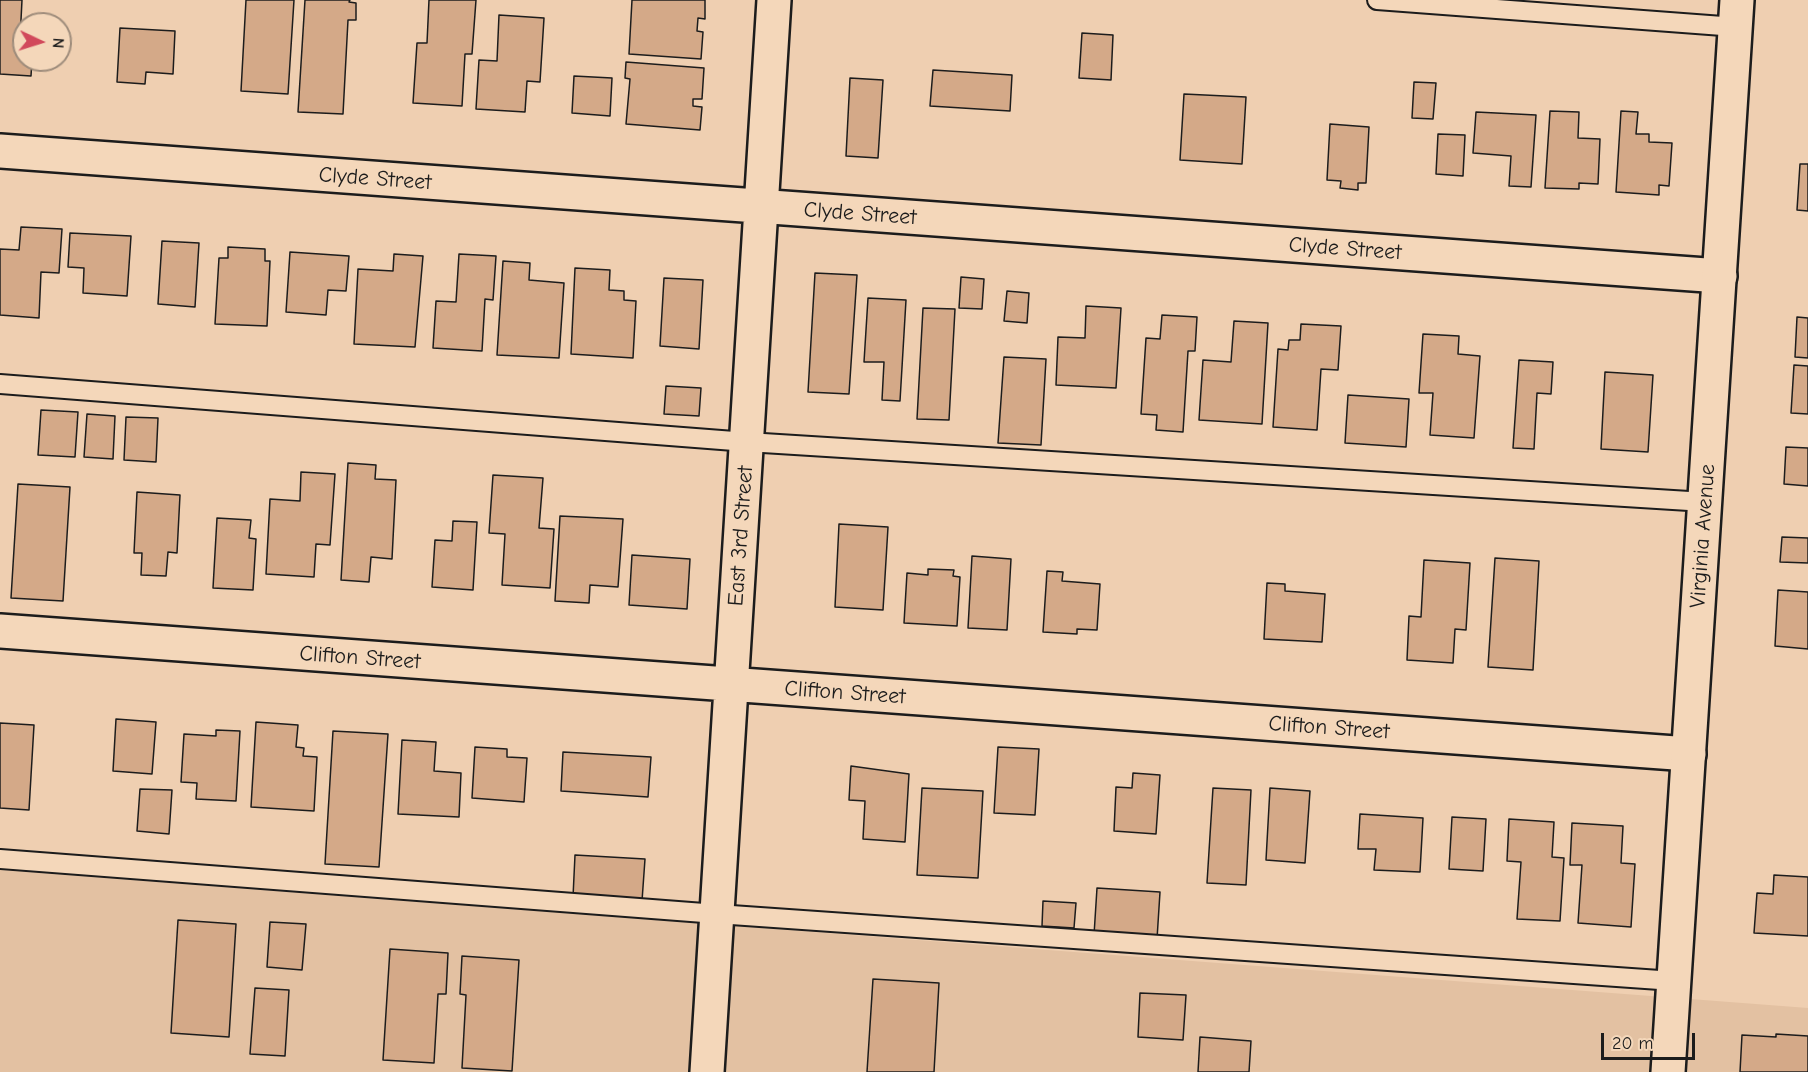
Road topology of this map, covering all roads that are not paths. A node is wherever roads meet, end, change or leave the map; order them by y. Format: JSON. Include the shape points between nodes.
{"nodes":[{"id":1,"x":774,"y":0,"type":"edge"},
{"id":2,"x":1377,"y":0,"type":"edge"},
{"id":3,"x":1737,"y":13,"type":"edge"},
{"id":4,"x":0,"y":152,"type":"edge"},
{"id":5,"x":761,"y":206,"type":"junction"},
{"id":6,"x":1720,"y":276,"type":"junction"},
{"id":7,"x":0,"y":384,"type":"edge"},
{"id":8,"x":747,"y":442,"type":"junction"},
{"id":9,"x":1705,"y":502,"type":"junction"},
{"id":10,"x":0,"y":631,"type":"edge"},
{"id":11,"x":731,"y":685,"type":"junction"},
{"id":12,"x":1689,"y":754,"type":"junction"},
{"id":13,"x":0,"y":859,"type":"edge"},
{"id":14,"x":717,"y":914,"type":"junction"},
{"id":15,"x":1674,"y":981,"type":"junction"},
{"id":16,"x":707,"y":1072,"type":"edge"},
{"id":17,"x":1668,"y":1072,"type":"edge"}],
"edges":[{"from":1,"to":5,"type":"street","name":"East 3rd Street"},
{"from":2,"to":3,"type":"lane"},
{"from":3,"to":6,"type":"street","name":"Virginia Avenue"},
{"from":4,"to":5,"type":"street","name":"Clyde Street"},
{"from":5,"to":6,"type":"street","name":"Clyde Street"},
{"from":5,"to":8,"type":"street","name":"East 3rd Street"},
{"from":6,"to":9,"type":"street","name":"Virginia Avenue"},
{"from":7,"to":8,"type":"lane"},
{"from":8,"to":9,"type":"lane"},
{"from":8,"to":11,"type":"street","name":"East 3rd Street"},
{"from":9,"to":12,"type":"street","name":"Virginia Avenue"},
{"from":10,"to":11,"type":"street","name":"Clifton Street"},
{"from":11,"to":12,"type":"street","name":"Clifton Street"},
{"from":11,"to":14,"type":"street","name":"East 3rd Street"},
{"from":12,"to":15,"type":"street","name":"Virginia Avenue"},
{"from":13,"to":14,"type":"lane"},
{"from":14,"to":15,"type":"lane"},
{"from":14,"to":16,"type":"street","name":"East 3rd Street"},
{"from":15,"to":17,"type":"street","name":"Virginia Avenue"}]}
